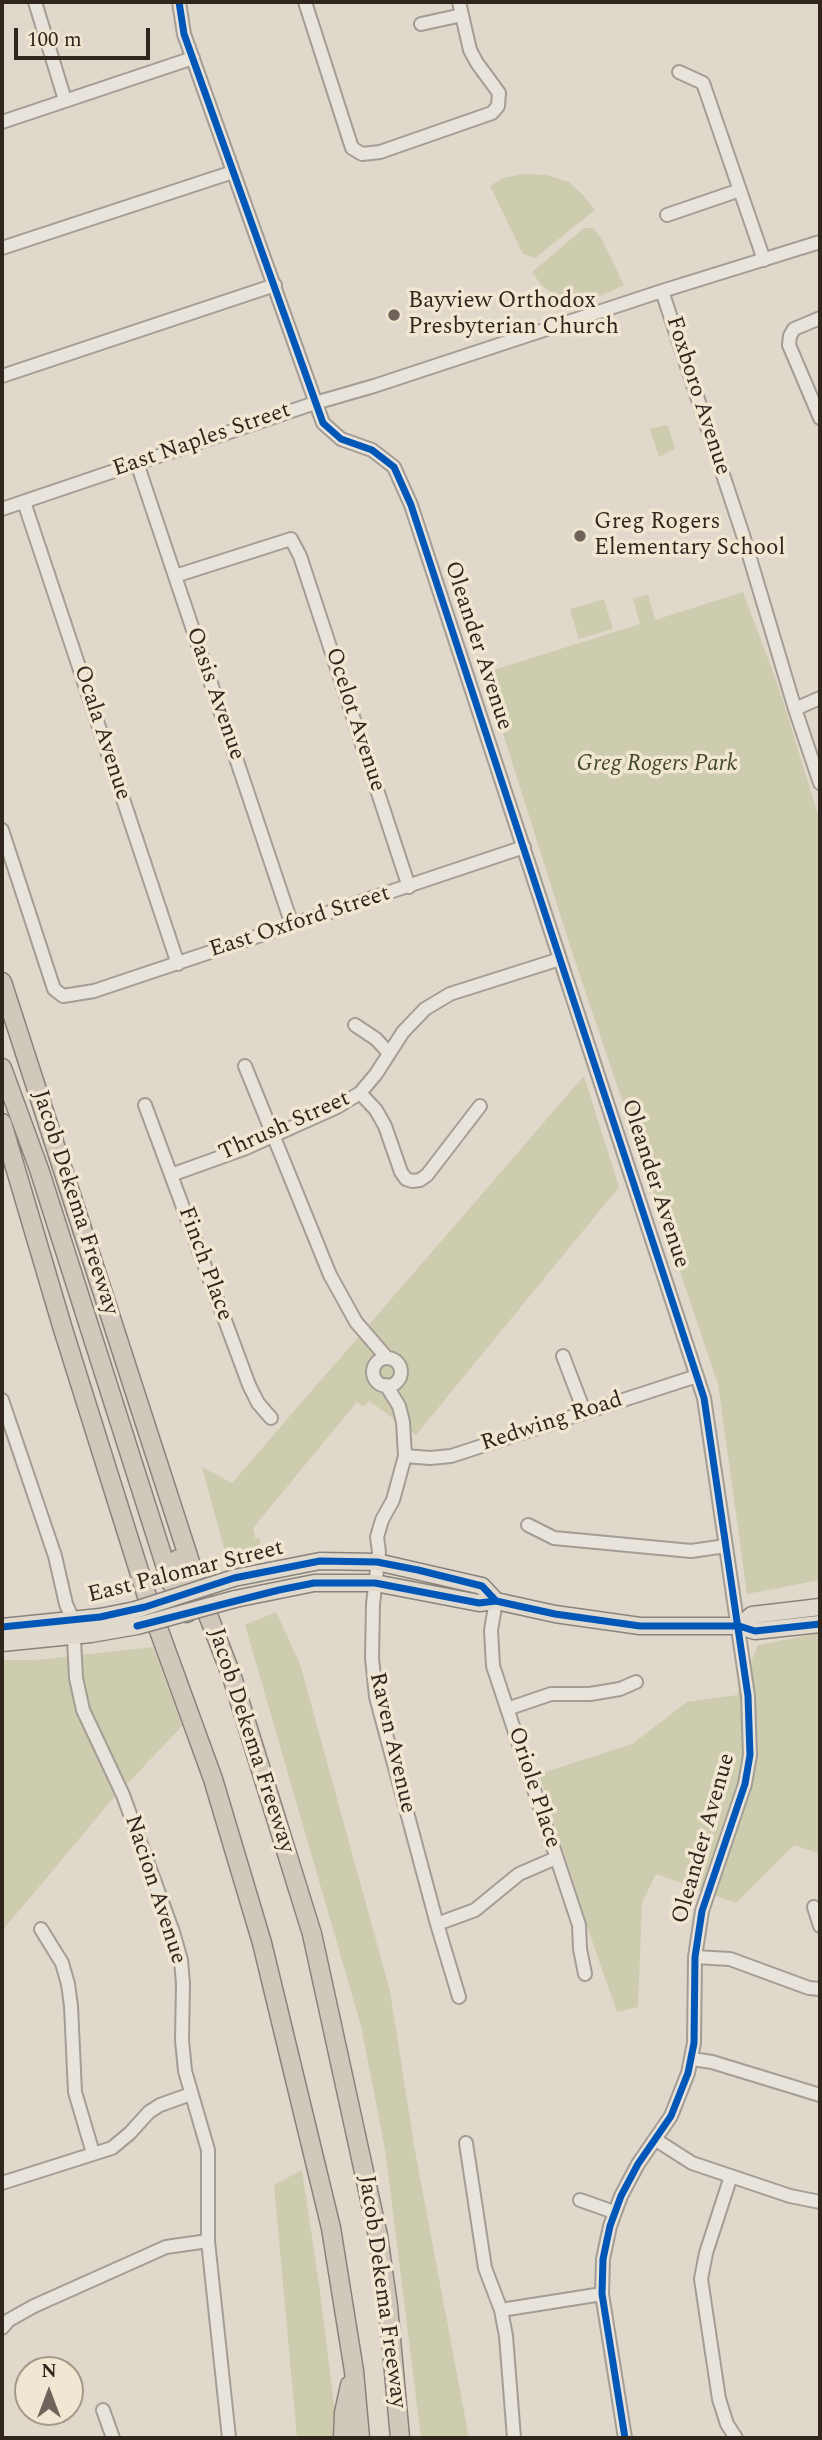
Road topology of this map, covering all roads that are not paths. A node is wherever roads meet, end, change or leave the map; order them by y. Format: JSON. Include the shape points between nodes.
{"nodes":[{"id":1,"x":35,"y":2,"type":"edge"},
{"id":2,"x":179,"y":2,"type":"edge"},
{"id":3,"x":305,"y":2,"type":"edge"},
{"id":4,"x":460,"y":8,"type":"edge"},
{"id":5,"x":421,"y":24,"type":"dead end"},
{"id":6,"x":193,"y":58,"type":"junction"},
{"id":7,"x":679,"y":72,"type":"dead end"},
{"id":8,"x":65,"y":100,"type":"junction"},
{"id":9,"x":2,"y":122,"type":"edge"},
{"id":10,"x":233,"y":172,"type":"junction"},
{"id":11,"x":740,"y":190,"type":"junction"},
{"id":12,"x":667,"y":215,"type":"dead end"},
{"id":13,"x":820,"y":242,"type":"edge"},
{"id":14,"x":2,"y":248,"type":"edge"},
{"id":15,"x":764,"y":260,"type":"junction"},
{"id":16,"x":275,"y":285,"type":"junction"},
{"id":17,"x":662,"y":290,"type":"junction"},
{"id":18,"x":820,"y":318,"type":"edge"},
{"id":19,"x":2,"y":376,"type":"edge"},
{"id":20,"x":314,"y":403,"type":"junction"},
{"id":21,"x":820,"y":418,"type":"edge"},
{"id":22,"x":137,"y":463,"type":"junction"},
{"id":23,"x":24,"y":502,"type":"junction"},
{"id":24,"x":2,"y":509,"type":"edge"},
{"id":25,"x":175,"y":576,"type":"junction"},
{"id":26,"x":820,"y":698,"type":"edge"},
{"id":27,"x":795,"y":709,"type":"junction"},
{"id":28,"x":820,"y":783,"type":"edge"},
{"id":29,"x":2,"y":830,"type":"edge"},
{"id":30,"x":524,"y":847,"type":"junction"},
{"id":31,"x":409,"y":887,"type":"junction"},
{"id":32,"x":292,"y":925,"type":"junction"},
{"id":33,"x":560,"y":959,"type":"junction"},
{"id":34,"x":178,"y":964,"type":"junction"},
{"id":35,"x":2,"y":982,"type":"edge"},
{"id":36,"x":2,"y":1009,"type":"edge"},
{"id":37,"x":355,"y":1025,"type":"dead end"},
{"id":38,"x":389,"y":1053,"type":"junction"},
{"id":39,"x":245,"y":1066,"type":"dead end"},
{"id":40,"x":2,"y":1068,"type":"edge"},
{"id":41,"x":360,"y":1093,"type":"junction"},
{"id":42,"x":145,"y":1105,"type":"dead end"},
{"id":43,"x":481,"y":1106,"type":"dead end"},
{"id":44,"x":2,"y":1123,"type":"edge"},
{"id":45,"x":273,"y":1136,"type":"junction"},
{"id":46,"x":172,"y":1175,"type":"junction"},
{"id":47,"x":361,"y":1328,"type":"junction"},
{"id":48,"x":563,"y":1356,"type":"dead end"},
{"id":49,"x":387,"y":1358,"type":"junction"},
{"id":50,"x":375,"y":1365,"type":"junction"},
{"id":51,"x":697,"y":1376,"type":"junction"},
{"id":52,"x":399,"y":1378,"type":"junction"},
{"id":53,"x":387,"y":1385,"type":"junction"},
{"id":54,"x":2,"y":1400,"type":"edge"},
{"id":55,"x":398,"y":1406,"type":"junction"},
{"id":56,"x":583,"y":1411,"type":"junction"},
{"id":57,"x":271,"y":1418,"type":"dead end"},
{"id":58,"x":405,"y":1456,"type":"junction"},
{"id":59,"x":142,"y":1465,"type":"junction"},
{"id":60,"x":528,"y":1525,"type":"dead end"},
{"id":61,"x":726,"y":1546,"type":"junction"},
{"id":62,"x":377,"y":1562,"type":"junction"},
{"id":63,"x":375,"y":1583,"type":"junction"},
{"id":64,"x":183,"y":1599,"type":"junction"},
{"id":65,"x":496,"y":1601,"type":"junction"},
{"id":66,"x":820,"y":1607,"type":"edge"},
{"id":67,"x":820,"y":1624,"type":"edge"},
{"id":68,"x":738,"y":1626,"type":"junction"},
{"id":69,"x":2,"y":1627,"type":"edge"},
{"id":70,"x":73,"y":1628,"type":"junction"},
{"id":71,"x":2,"y":1643,"type":"edge"},
{"id":72,"x":636,"y":1682,"type":"dead end"},
{"id":73,"x":507,"y":1709,"type":"junction"},
{"id":74,"x":555,"y":1858,"type":"junction"},
{"id":75,"x":814,"y":1908,"type":"dead end"},
{"id":76,"x":437,"y":1924,"type":"junction"},
{"id":77,"x":820,"y":1926,"type":"edge"},
{"id":78,"x":41,"y":1929,"type":"dead end"},
{"id":79,"x":695,"y":1957,"type":"junction"},
{"id":80,"x":585,"y":1974,"type":"dead end"},
{"id":81,"x":820,"y":1989,"type":"edge"},
{"id":82,"x":459,"y":1997,"type":"dead end"},
{"id":83,"x":692,"y":2059,"type":"junction"},
{"id":84,"x":191,"y":2094,"type":"junction"},
{"id":85,"x":820,"y":2095,"type":"edge"},
{"id":86,"x":656,"y":2140,"type":"junction"},
{"id":87,"x":466,"y":2143,"type":"dead end"},
{"id":88,"x":93,"y":2153,"type":"junction"},
{"id":89,"x":730,"y":2176,"type":"junction"},
{"id":90,"x":2,"y":2183,"type":"edge"},
{"id":91,"x":580,"y":2200,"type":"dead end"},
{"id":92,"x":820,"y":2202,"type":"edge"},
{"id":93,"x":614,"y":2212,"type":"junction"},
{"id":94,"x":208,"y":2241,"type":"junction"},
{"id":95,"x":602,"y":2294,"type":"junction"},
{"id":96,"x":387,"y":2306,"type":"junction"},
{"id":97,"x":501,"y":2310,"type":"junction"},
{"id":98,"x":2,"y":2328,"type":"edge"},
{"id":99,"x":354,"y":2371,"type":"junction"},
{"id":100,"x":103,"y":2410,"type":"dead end"},
{"id":101,"x":113,"y":2438,"type":"edge"},
{"id":102,"x":229,"y":2438,"type":"edge"},
{"id":103,"x":343,"y":2438,"type":"edge"},
{"id":104,"x":360,"y":2438,"type":"edge"},
{"id":105,"x":401,"y":2438,"type":"edge"},
{"id":106,"x":409,"y":2438,"type":"edge"},
{"id":107,"x":514,"y":2438,"type":"edge"},
{"id":108,"x":625,"y":2438,"type":"edge"},
{"id":109,"x":736,"y":2438,"type":"edge"}],
"edges":[{"from":1,"to":8,"type":"street"},
{"from":2,"to":6,"type":"street","name":"Oleander Avenue"},
{"from":3,"to":4,"type":"street","via":[[352,148],[362,154],[481,117],[498,106],[499,93],[474,57]]},
{"from":4,"to":5,"type":"street"},
{"from":6,"to":8,"type":"street"},
{"from":6,"to":10,"type":"street","name":"Oleander Avenue"},
{"from":7,"to":11,"type":"street","via":[[703,83]]},
{"from":8,"to":9,"type":"street"},
{"from":10,"to":14,"type":"street"},
{"from":10,"to":16,"type":"street","name":"Oleander Avenue"},
{"from":11,"to":12,"type":"street"},
{"from":11,"to":15,"type":"street"},
{"from":13,"to":15,"type":"street","name":"East Naples Street"},
{"from":15,"to":17,"type":"street","name":"East Naples Street"},
{"from":16,"to":19,"type":"street"},
{"from":16,"to":20,"type":"street","name":"Oleander Avenue"},
{"from":17,"to":20,"type":"street","name":"East Naples Street"},
{"from":17,"to":27,"type":"street","name":"Foxboro Avenue"},
{"from":18,"to":21,"type":"street","via":[[794,329],[789,345]]},
{"from":20,"to":22,"type":"street","name":"East Naples Street"},
{"from":20,"to":30,"type":"street","name":"Oleander Avenue","via":[[335,435],[378,453],[400,476]]},
{"from":22,"to":23,"type":"street","name":"East Naples Street"},
{"from":22,"to":25,"type":"street","name":"Oasis Avenue"},
{"from":23,"to":24,"type":"street","name":"East Naples Street"},
{"from":23,"to":34,"type":"street","name":"Ocala Avenue"},
{"from":25,"to":31,"type":"street","name":"Ocelot Avenue","via":[[291,538]]},
{"from":25,"to":32,"type":"street","name":"Oasis Avenue"},
{"from":26,"to":27,"type":"street"},
{"from":27,"to":28,"type":"street","name":"Foxboro Avenue"},
{"from":29,"to":34,"type":"street","name":"East Oxford Street","via":[[54,989],[63,996]]},
{"from":30,"to":31,"type":"street","name":"East Oxford Street"},
{"from":30,"to":33,"type":"street","name":"Oleander Avenue"},
{"from":31,"to":32,"type":"street","name":"East Oxford Street"},
{"from":32,"to":34,"type":"street","name":"East Oxford Street"},
{"from":33,"to":38,"type":"street","name":"Thrush Street","via":[[441,999],[425,1009]]},
{"from":33,"to":51,"type":"street","name":"Oleander Avenue"},
{"from":35,"to":96,"type":"highway","name":"Jacob Dekema Freeway","via":[[203,1602],[232,1677],[312,1934],[378,2236]]},
{"from":36,"to":59,"type":"highway"},
{"from":37,"to":38,"type":"street"},
{"from":38,"to":41,"type":"street","name":"Thrush Street"},
{"from":39,"to":45,"type":"street"},
{"from":40,"to":59,"type":"highway"},
{"from":41,"to":43,"type":"street","via":[[376,1110],[401,1172],[412,1181],[424,1178]]},
{"from":41,"to":45,"type":"street","name":"Thrush Street"},
{"from":42,"to":46,"type":"street","name":"Finch Place"},
{"from":44,"to":99,"type":"highway","name":"Jacob Dekema Freeway","via":[[150,1606],[212,1779],[262,1943],[331,2228]]},
{"from":45,"to":46,"type":"street","name":"Thrush Street"},
{"from":45,"to":47,"type":"street","via":[[330,1275]]},
{"from":46,"to":57,"type":"street","name":"Finch Place","via":[[247,1378]]},
{"from":47,"to":49,"type":"street"},
{"from":47,"to":50,"type":"street"},
{"from":48,"to":56,"type":"street"},
{"from":49,"to":50,"type":"street"},
{"from":49,"to":52,"type":"street","via":[[399,1365]]},
{"from":50,"to":53,"type":"street","via":[[376,1380]]},
{"from":51,"to":56,"type":"street","name":"Redwing Road"},
{"from":51,"to":61,"type":"street","name":"Oleander Avenue"},
{"from":52,"to":53,"type":"street"},
{"from":52,"to":55,"type":"street","name":"Raven Avenue"},
{"from":53,"to":55,"type":"street","name":"Raven Avenue"},
{"from":54,"to":70,"type":"street","name":"Nacion Avenue","via":[[55,1556]]},
{"from":55,"to":58,"type":"street","name":"Raven Avenue"},
{"from":56,"to":58,"type":"street","name":"Redwing Road","via":[[451,1456]]},
{"from":58,"to":62,"type":"street","name":"Raven Avenue","via":[[377,1537]]},
{"from":59,"to":64,"type":"highway","via":[[184,1578]]},
{"from":60,"to":61,"type":"street","via":[[554,1538],[691,1551]]},
{"from":61,"to":68,"type":"street","name":"Oleander Avenue"},
{"from":62,"to":63,"type":"street","name":"Raven Avenue"},
{"from":62,"to":64,"type":"main road","name":"East Palomar Street","bridge":true,"via":[[320,1561],[234,1578]]},
{"from":62,"to":65,"type":"main road","name":"East Palomar Street","via":[[482,1586]]},
{"from":63,"to":64,"type":"main road","name":"East Palomar Street","bridge":true,"via":[[314,1583],[235,1599]]},
{"from":63,"to":65,"type":"main road","name":"East Palomar Street","via":[[479,1603]]},
{"from":63,"to":76,"type":"street","name":"Raven Avenue","via":[[372,1658],[376,1697]]},
{"from":64,"to":70,"type":"main road","name":"East Palomar Street","bridge":true,"via":[[136,1618]]},
{"from":65,"to":68,"type":"main road","name":"East Palomar Street","via":[[640,1626]]},
{"from":65,"to":73,"type":"street","name":"Oriole Place","via":[[491,1648]]},
{"from":66,"to":68,"type":"main road","name":"East Palomar Street","via":[[752,1615]]},
{"from":67,"to":68,"type":"main road","name":"East Palomar Street","via":[[755,1631]]},
{"from":68,"to":79,"type":"street","name":"Oleander Avenue","via":[[751,1718],[750,1755],[702,1911]]},
{"from":69,"to":70,"type":"main road","name":"East Palomar Street"},
{"from":70,"to":71,"type":"main road","name":"East Palomar Street"},
{"from":70,"to":84,"type":"street","name":"Nacion Avenue","via":[[83,1710],[123,1795],[181,1960],[183,2054]]},
{"from":72,"to":73,"type":"street","via":[[590,1694],[551,1694]]},
{"from":73,"to":74,"type":"street","name":"Oriole Place"},
{"from":74,"to":76,"type":"street","via":[[519,1874],[475,1910]]},
{"from":74,"to":80,"type":"street","name":"Oriole Place","via":[[579,1925]]},
{"from":75,"to":77,"type":"street"},
{"from":76,"to":82,"type":"street","name":"Raven Avenue"},
{"from":78,"to":88,"type":"street","via":[[60,1959],[68,1984],[75,2092]]},
{"from":79,"to":81,"type":"street","via":[[730,1959]]},
{"from":79,"to":83,"type":"street","name":"Oleander Avenue"},
{"from":83,"to":85,"type":"street"},
{"from":83,"to":86,"type":"street","name":"Oleander Avenue","via":[[677,2103]]},
{"from":84,"to":88,"type":"street","via":[[160,2105],[111,2148]]},
{"from":84,"to":94,"type":"street","name":"Nacion Avenue","via":[[208,2150]]},
{"from":86,"to":89,"type":"street","via":[[692,2163]]},
{"from":86,"to":93,"type":"street","name":"Oleander Avenue"},
{"from":87,"to":97,"type":"street","via":[[485,2268]]},
{"from":88,"to":90,"type":"street"},
{"from":89,"to":92,"type":"street"},
{"from":89,"to":109,"type":"street","via":[[701,2279],[719,2399]]},
{"from":91,"to":93,"type":"street"},
{"from":93,"to":95,"type":"street","name":"Oleander Avenue","via":[[603,2259]]},
{"from":94,"to":98,"type":"street","via":[[166,2247],[34,2306]]},
{"from":94,"to":102,"type":"street","name":"Nacion Avenue"},
{"from":95,"to":97,"type":"street"},
{"from":95,"to":108,"type":"street","name":"Oleander Avenue"},
{"from":96,"to":105,"type":"highway","name":"Jacob Dekema Freeway"},
{"from":96,"to":106,"type":"highway"},
{"from":97,"to":107,"type":"street"},
{"from":99,"to":103,"type":"highway"},
{"from":99,"to":104,"type":"highway","name":"Jacob Dekema Freeway"},
{"from":100,"to":101,"type":"street"}]}
